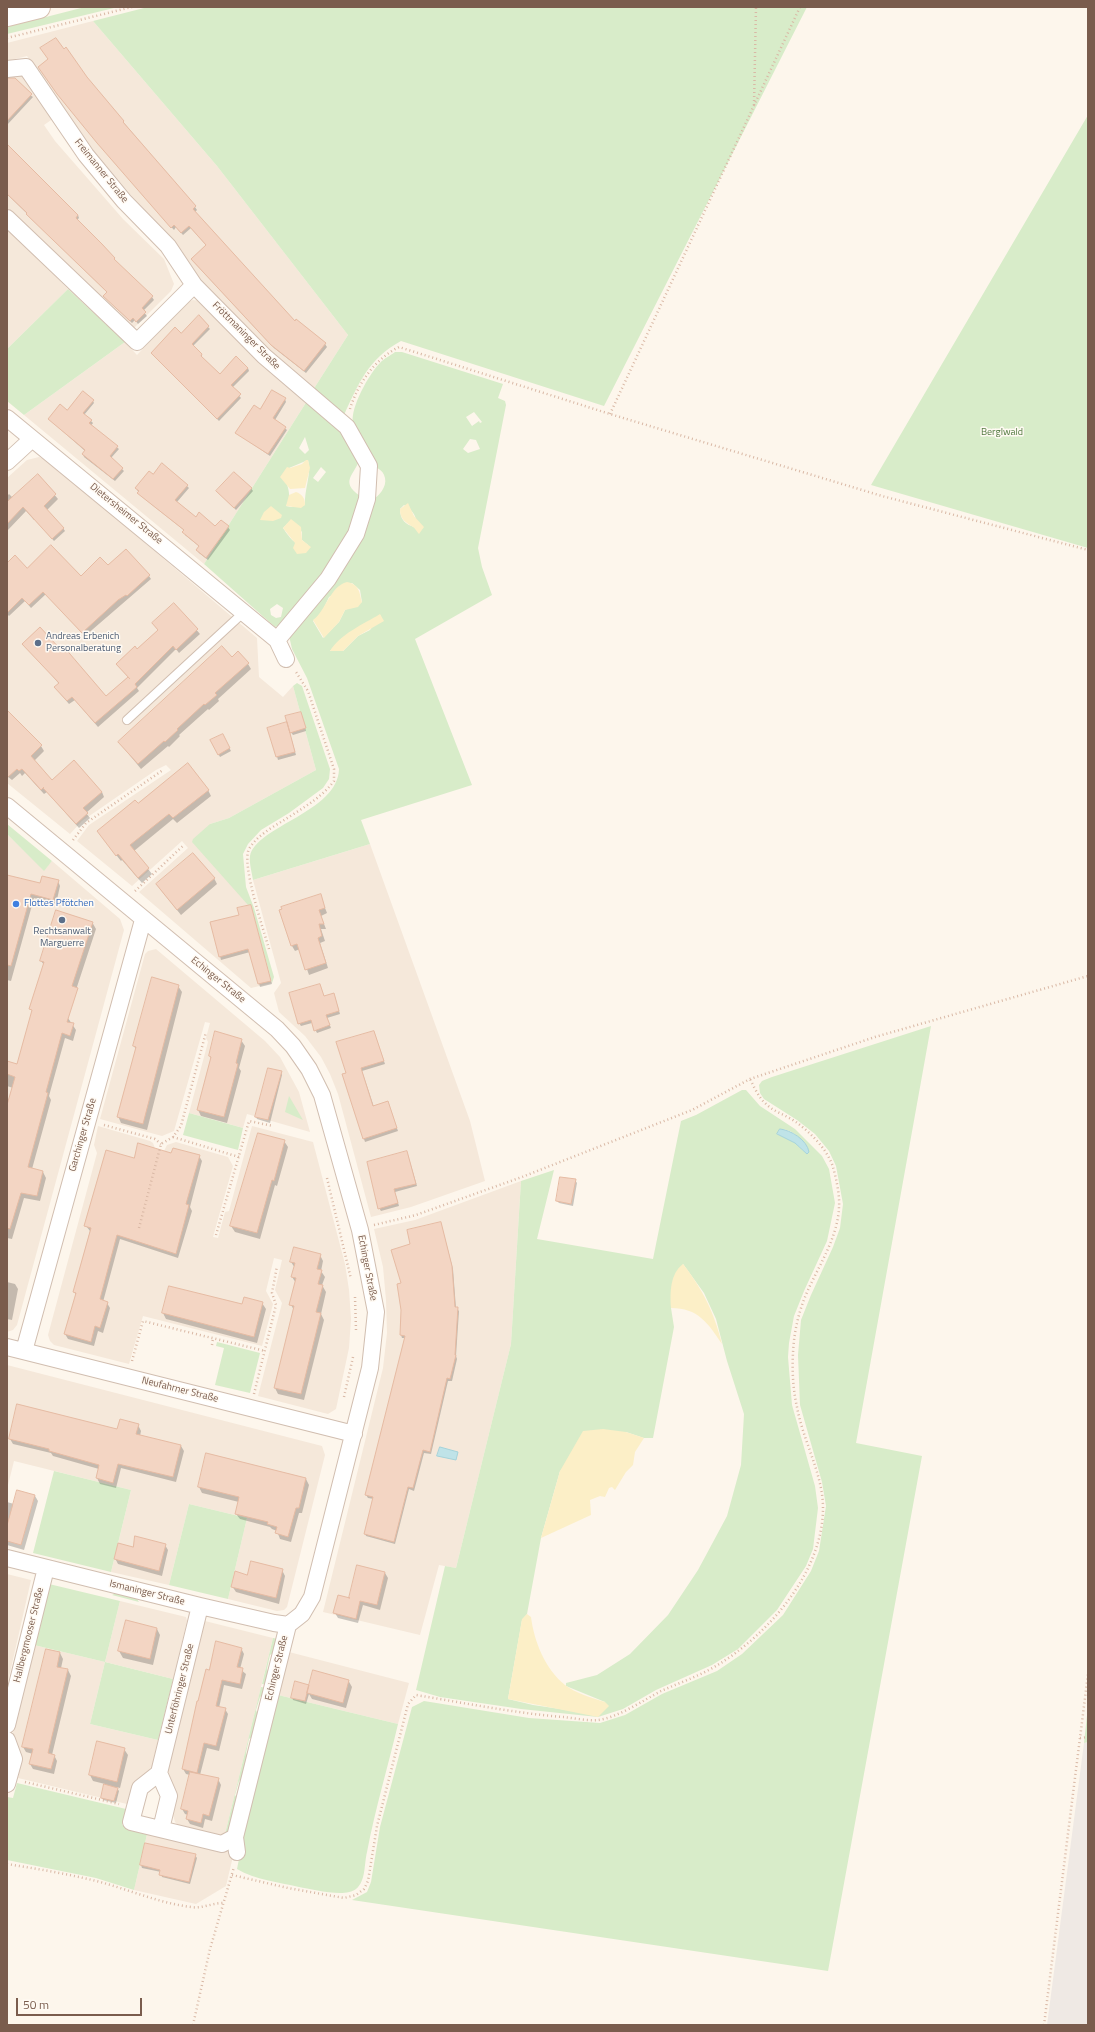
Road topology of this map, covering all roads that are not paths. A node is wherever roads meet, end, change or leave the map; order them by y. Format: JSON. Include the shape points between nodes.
{"nodes":[{"id":1,"x":39,"y":7,"type":"edge"},
{"id":2,"x":7,"y":15,"type":"edge"},
{"id":3,"x":7,"y":69,"type":"edge"},
{"id":4,"x":7,"y":218,"type":"edge"},
{"id":5,"x":194,"y":285,"type":"junction"},
{"id":6,"x":7,"y":418,"type":"edge"},
{"id":7,"x":32,"y":439,"type":"junction"},
{"id":8,"x":7,"y":462,"type":"edge"},
{"id":9,"x":243,"y":612,"type":"junction"},
{"id":10,"x":277,"y":640,"type":"junction"},
{"id":11,"x":286,"y":658,"type":"road end"},
{"id":12,"x":127,"y":720,"type":"dead end"},
{"id":13,"x":7,"y":806,"type":"edge"},
{"id":14,"x":144,"y":920,"type":"junction"},
{"id":15,"x":7,"y":1347,"type":"edge"},
{"id":16,"x":24,"y":1351,"type":"junction"},
{"id":17,"x":354,"y":1434,"type":"junction"},
{"id":18,"x":7,"y":1558,"type":"edge"},
{"id":19,"x":46,"y":1568,"type":"junction"},
{"id":20,"x":200,"y":1606,"type":"junction"},
{"id":21,"x":288,"y":1625,"type":"junction"},
{"id":22,"x":7,"y":1725,"type":"edge"},
{"id":23,"x":7,"y":1740,"type":"edge"},
{"id":24,"x":159,"y":1772,"type":"junction"},
{"id":25,"x":8,"y":1781,"type":"edge"},
{"id":26,"x":161,"y":1829,"type":"junction"}],
"edges":[{"from":1,"to":2,"type":"main road"},
{"from":3,"to":5,"type":"street","name":"Freimanner Straße","via":[[26,67],[86,155],[124,201],[168,246]]},
{"from":4,"to":5,"type":"street","via":[[136,342]]},
{"from":5,"to":10,"type":"street","name":"Fröttmaninger Straße","via":[[264,356],[347,427],[369,466],[367,500],[356,534],[328,579]]},
{"from":6,"to":7,"type":"street","name":"Dietersheimer Straße"},
{"from":7,"to":8,"type":"street"},
{"from":7,"to":9,"type":"street","name":"Dietersheimer Straße"},
{"from":9,"to":10,"type":"street","name":"Dietersheimer Straße"},
{"from":9,"to":12,"type":"lane"},
{"from":10,"to":11,"type":"street","name":"Dietersheimer Straße"},
{"from":13,"to":14,"type":"street","name":"Echinger Straße"},
{"from":14,"to":16,"type":"street","name":"Garchinger Straße"},
{"from":14,"to":17,"type":"street","name":"Echinger Straße","via":[[277,1029],[305,1063],[322,1095],[360,1230],[376,1312],[370,1368]]},
{"from":15,"to":16,"type":"street","name":"Neufahrner Straße"},
{"from":16,"to":17,"type":"street","name":"Neufahrner Straße"},
{"from":17,"to":21,"type":"street","name":"Echinger Straße","via":[[312,1597],[302,1614]]},
{"from":18,"to":19,"type":"street","name":"Ismaninger Straße"},
{"from":19,"to":20,"type":"street","name":"Ismaninger Straße"},
{"from":19,"to":22,"type":"street","name":"Hallbergmooser Straße"},
{"from":20,"to":21,"type":"street","name":"Ismaninger Straße"},
{"from":20,"to":24,"type":"street","name":"Unterföhringer Straße"},
{"from":21,"to":26,"type":"street","name":"Echinger Straße","via":[[236,1845]]},
{"from":23,"to":25,"type":"street","via":[[14,1759]]},
{"from":24,"to":26,"type":"street","via":[[169,1796]]},
{"from":24,"to":26,"type":"street","via":[[140,1788],[131,1822]]}]}
